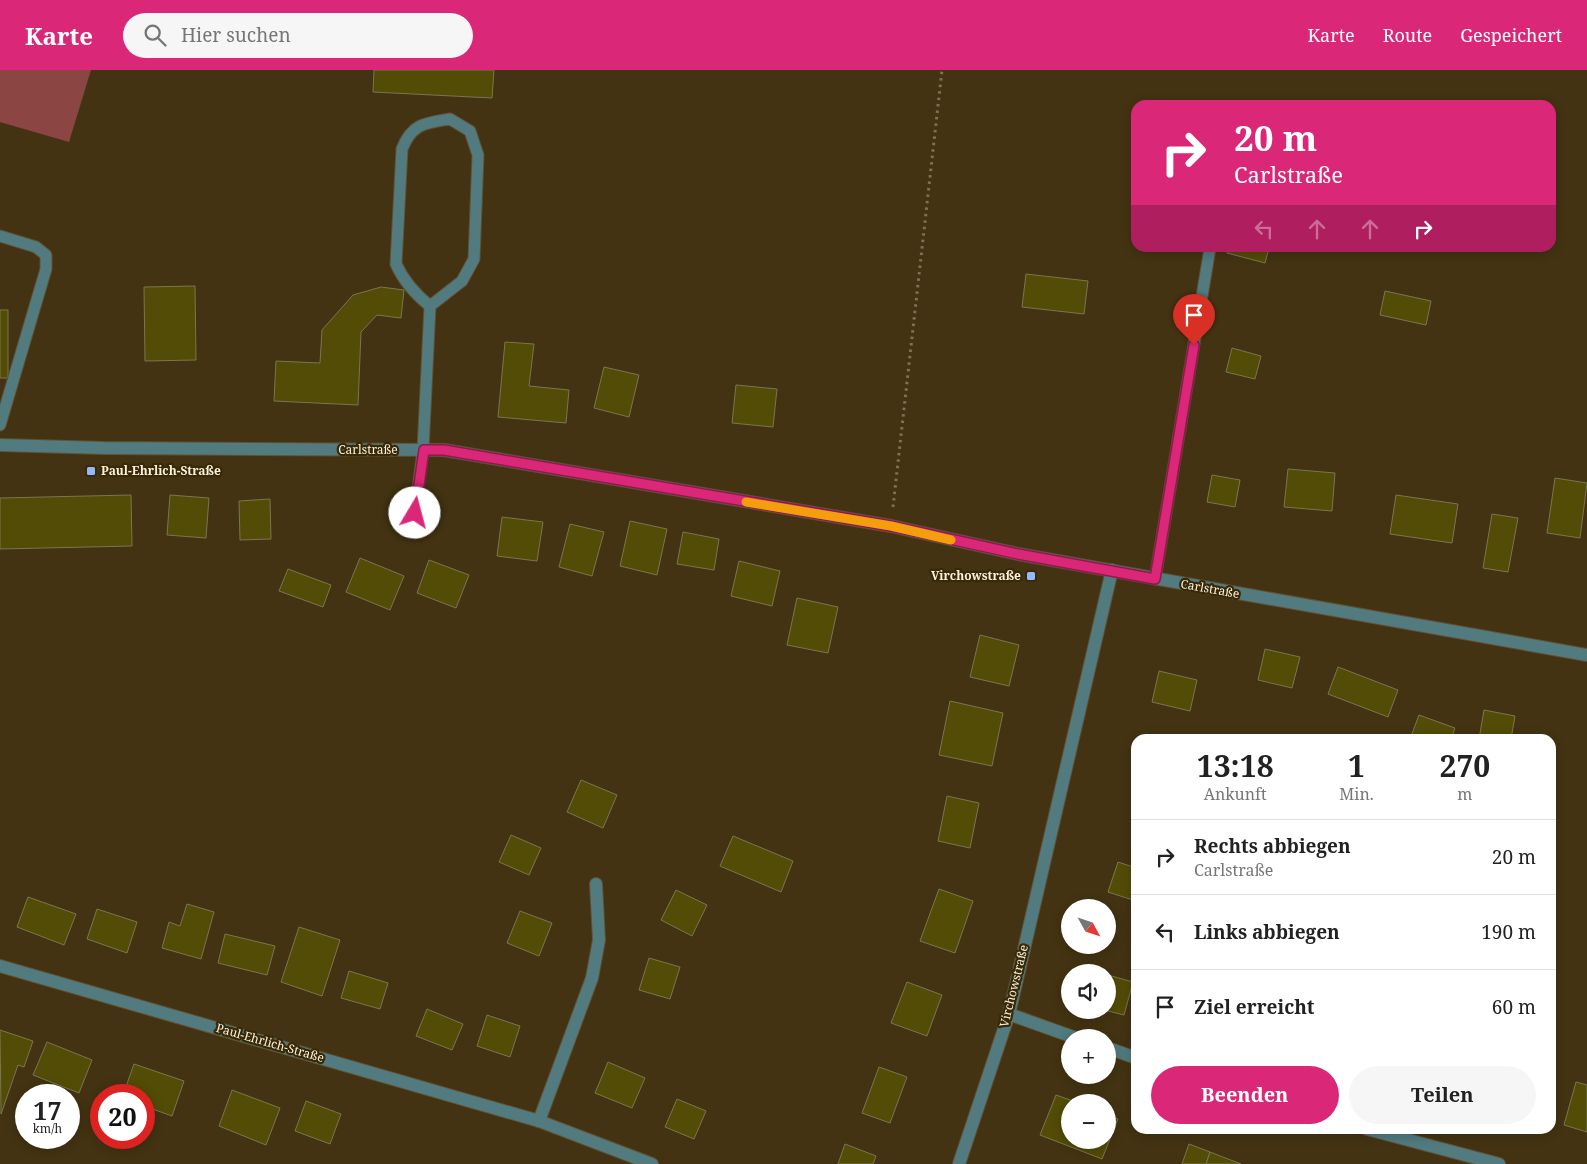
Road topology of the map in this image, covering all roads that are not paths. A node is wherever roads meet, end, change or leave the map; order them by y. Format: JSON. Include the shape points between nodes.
{"nodes":[{"id":1,"x":0,"y":236,"type":"edge"},
{"id":2,"x":1209,"y":252,"type":"edge"},
{"id":3,"x":430,"y":306,"type":"junction"},
{"id":4,"x":0,"y":426,"type":"edge"},
{"id":5,"x":0,"y":445,"type":"edge"},
{"id":6,"x":424,"y":450,"type":"junction"},
{"id":7,"x":415,"y":513,"type":"dead end"},
{"id":8,"x":1112,"y":570,"type":"junction"},
{"id":9,"x":1155,"y":579,"type":"junction"},
{"id":10,"x":1587,"y":655,"type":"edge"},
{"id":11,"x":596,"y":884,"type":"dead end"},
{"id":12,"x":0,"y":966,"type":"edge"},
{"id":13,"x":1009,"y":1014,"type":"junction"},
{"id":14,"x":1061,"y":1033,"type":"edge"},
{"id":15,"x":1116,"y":1051,"type":"edge"},
{"id":16,"x":1131,"y":1056,"type":"edge"},
{"id":17,"x":539,"y":1121,"type":"junction"},
{"id":18,"x":1386,"y":1134,"type":"edge"},
{"id":19,"x":652,"y":1164,"type":"edge"},
{"id":20,"x":958,"y":1164,"type":"edge"},
{"id":21,"x":1499,"y":1164,"type":"edge"}],
"edges":[{"from":1,"to":4,"type":"lane","via":[[36,247],[46,255],[46,269]]},
{"from":2,"to":9,"type":"lane"},
{"from":3,"to":3,"type":"lane","via":[[462,281],[474,260],[478,155],[470,131],[450,119],[421,124],[407,136],[402,149],[396,264],[403,280]]},
{"from":3,"to":6,"type":"lane"},
{"from":5,"to":6,"type":"street","name":"Carlstraße"},
{"from":6,"to":7,"type":"lane"},
{"from":6,"to":8,"type":"street","name":"Carlstraße","via":[[444,450],[891,526],[1018,554]]},
{"from":8,"to":9,"type":"street","name":"Carlstraße"},
{"from":8,"to":13,"type":"street","name":"Virchowstraße"},
{"from":9,"to":10,"type":"street","name":"Carlstraße"},
{"from":11,"to":17,"type":"street","via":[[599,940],[592,978]]},
{"from":12,"to":17,"type":"street","name":"Paul-Ehrlich-Straße"},
{"from":13,"to":14,"type":"street"},
{"from":13,"to":20,"type":"street","name":"Virchowstraße"},
{"from":15,"to":16,"type":"street"},
{"from":17,"to":19,"type":"street","name":"Paul-Ehrlich-Straße"},
{"from":18,"to":21,"type":"street"}]}
